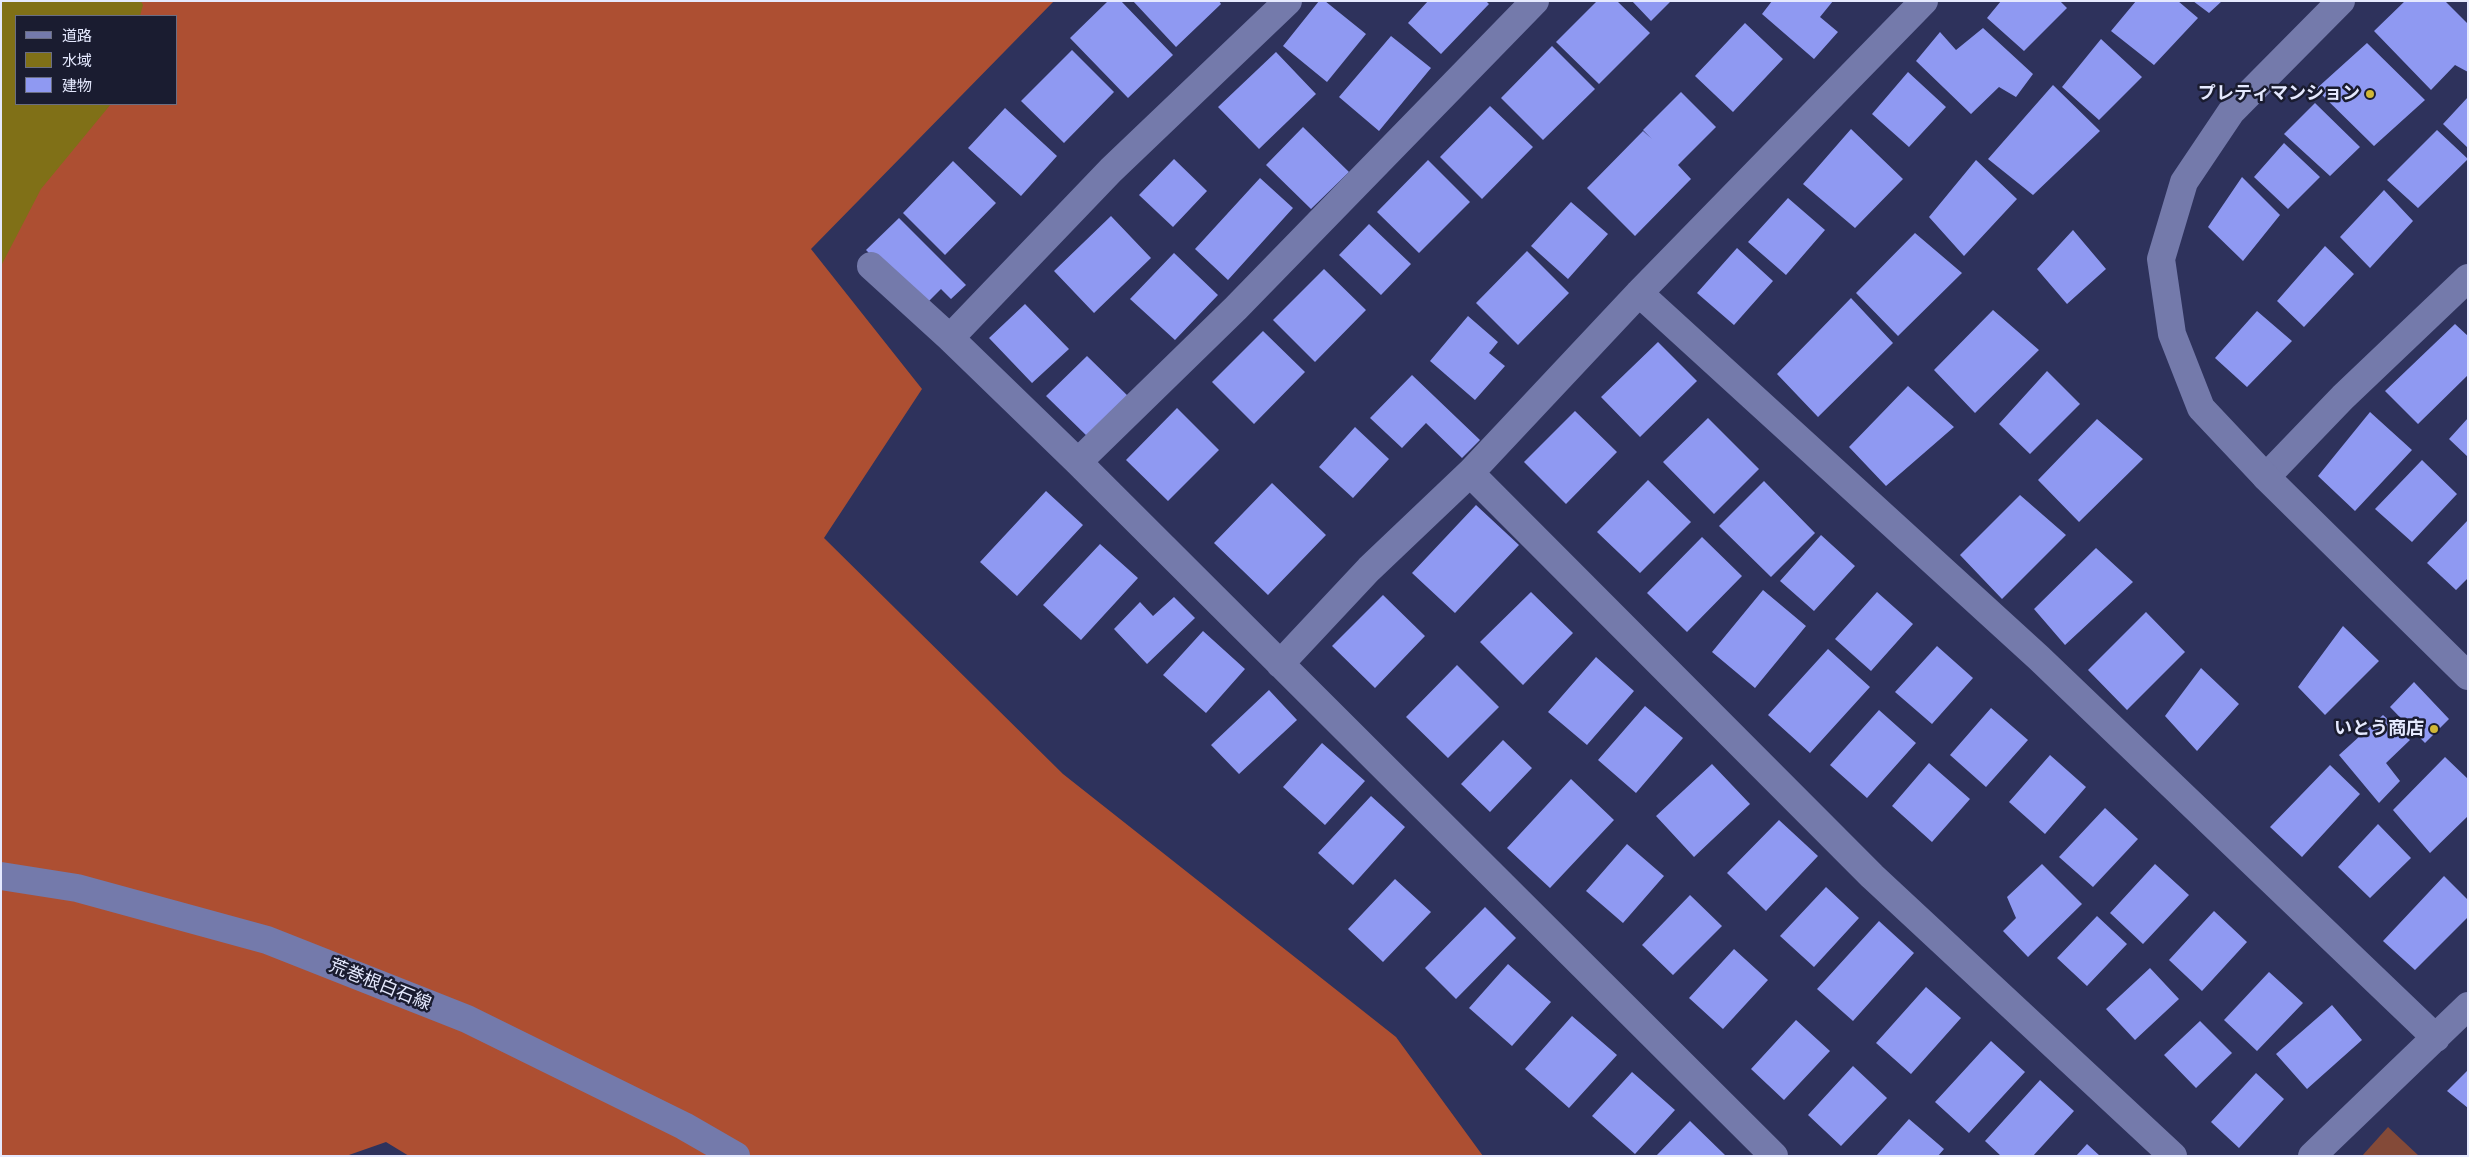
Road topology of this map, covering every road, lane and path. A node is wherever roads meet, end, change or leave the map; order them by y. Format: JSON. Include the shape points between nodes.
{"nodes":[{"id":1,"x":1288,"y":1,"type":"edge"},
{"id":2,"x":1536,"y":1,"type":"edge"},
{"id":3,"x":1924,"y":1,"type":"edge"},
{"id":4,"x":2340,"y":1,"type":"edge"},
{"id":5,"x":871,"y":266,"type":"dead end"},
{"id":6,"x":2467,"y":281,"type":"edge"},
{"id":7,"x":1639,"y":293,"type":"junction"},
{"id":8,"x":950,"y":338,"type":"junction"},
{"id":9,"x":1078,"y":462,"type":"junction"},
{"id":10,"x":1470,"y":473,"type":"junction"},
{"id":11,"x":2266,"y":477,"type":"junction"},
{"id":12,"x":1280,"y":664,"type":"junction"},
{"id":13,"x":2468,"y":676,"type":"edge"},
{"id":14,"x":1,"y":876,"type":"edge"},
{"id":15,"x":2468,"y":1006,"type":"edge"},
{"id":16,"x":2436,"y":1038,"type":"junction"},
{"id":17,"x":736,"y":1156,"type":"edge"},
{"id":18,"x":1774,"y":1156,"type":"edge"},
{"id":19,"x":2173,"y":1156,"type":"edge"},
{"id":20,"x":2312,"y":1156,"type":"edge"}],
"edges":[{"from":1,"to":8,"type":"street","via":[[1110,170]]},
{"from":2,"to":9,"type":"street","via":[[1236,308]]},
{"from":3,"to":7,"type":"street"},
{"from":4,"to":11,"type":"street","via":[[2231,112],[2184,182],[2162,259],[2172,334],[2201,408]]},
{"from":5,"to":8,"type":"street"},
{"from":6,"to":11,"type":"street","via":[[2343,396]]},
{"from":7,"to":10,"type":"street"},
{"from":7,"to":16,"type":"street","via":[[2039,658]]},
{"from":8,"to":9,"type":"street"},
{"from":9,"to":12,"type":"street"},
{"from":10,"to":12,"type":"street","via":[[1369,569]]},
{"from":10,"to":19,"type":"street","via":[[1872,876]]},
{"from":11,"to":13,"type":"street"},
{"from":12,"to":18,"type":"street"},
{"from":14,"to":17,"type":"street","name":"荒巻根白石線","via":[[77,888],[266,940],[467,1019],[684,1126]]},
{"from":15,"to":16,"type":"street"},
{"from":16,"to":20,"type":"street"}]}
